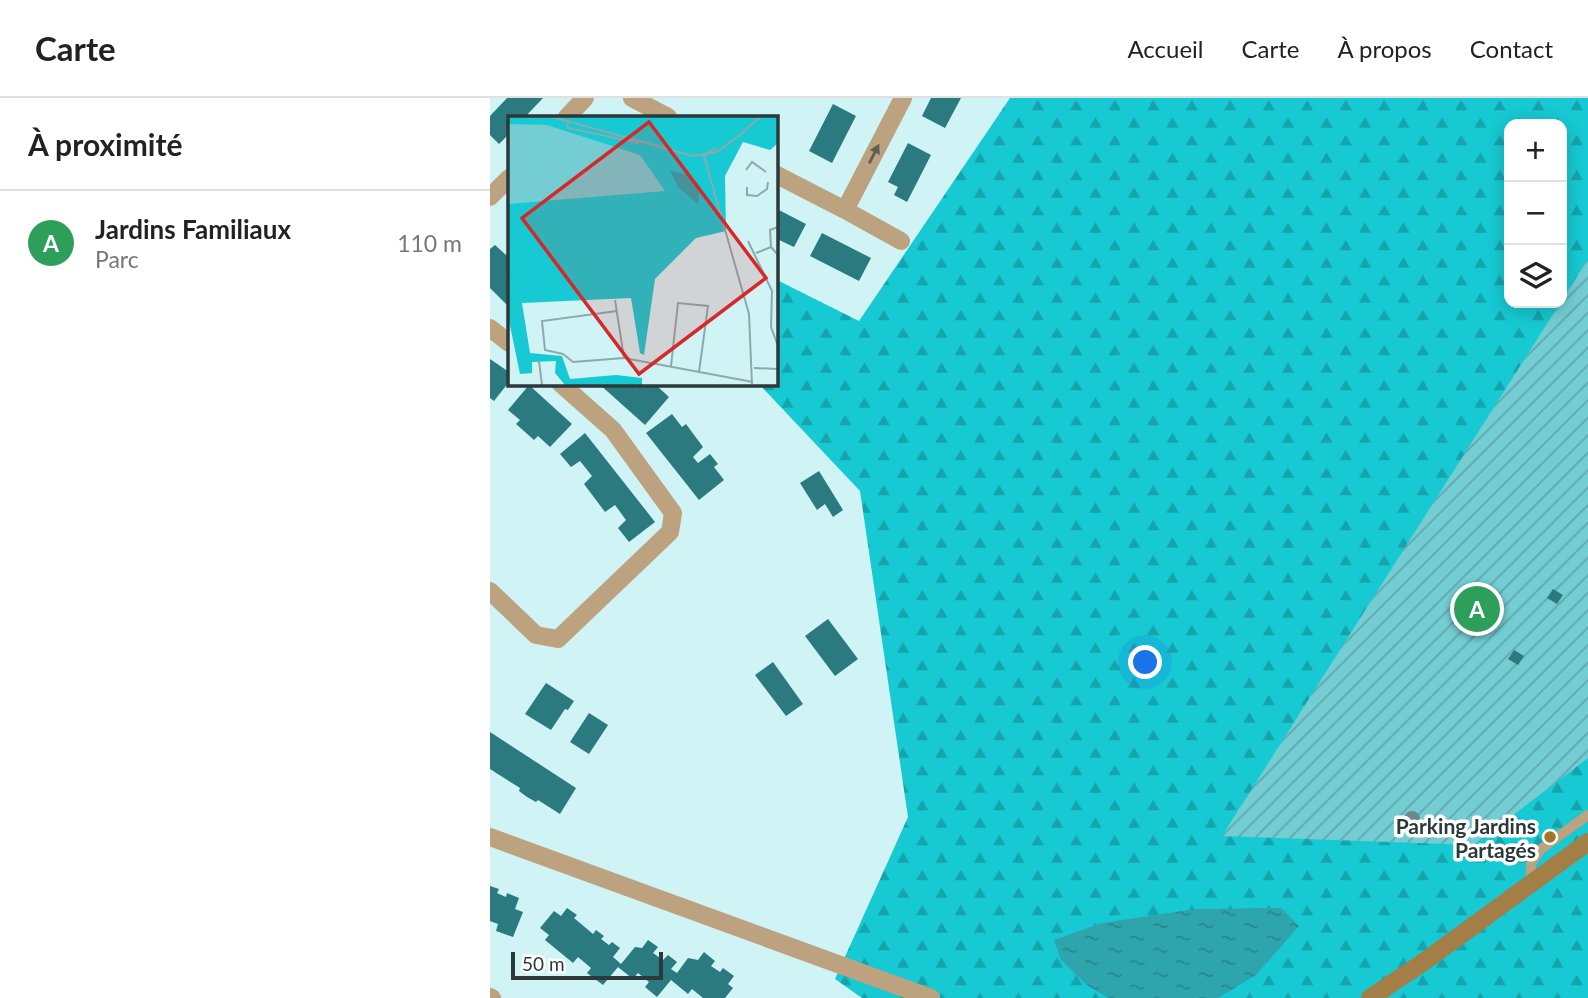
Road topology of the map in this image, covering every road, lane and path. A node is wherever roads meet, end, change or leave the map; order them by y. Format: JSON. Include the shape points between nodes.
{"nodes":[{"id":1,"x":585,"y":98,"type":"edge"},
{"id":2,"x":632,"y":98,"type":"edge"},
{"id":3,"x":903,"y":98,"type":"edge"},
{"id":4,"x":568,"y":116,"type":"edge"},
{"id":5,"x":666,"y":116,"type":"edge"},
{"id":6,"x":777,"y":175,"type":"edge"},
{"id":7,"x":508,"y":179,"type":"edge"},
{"id":8,"x":490,"y":197,"type":"edge"},
{"id":9,"x":845,"y":210,"type":"junction"},
{"id":10,"x":901,"y":242,"type":"dead end"},
{"id":11,"x":490,"y":328,"type":"edge"},
{"id":12,"x":508,"y":342,"type":"edge"},
{"id":13,"x":562,"y":385,"type":"edge"},
{"id":14,"x":490,"y":591,"type":"edge"},
{"id":15,"x":1588,"y":815,"type":"edge"},
{"id":16,"x":490,"y":837,"type":"edge"},
{"id":17,"x":1588,"y":842,"type":"edge"},
{"id":18,"x":1531,"y":883,"type":"junction"},
{"id":19,"x":1425,"y":961,"type":"junction"},
{"id":20,"x":931,"y":998,"type":"edge"},
{"id":21,"x":1370,"y":998,"type":"edge"},
{"id":22,"x":1382,"y":998,"type":"edge"}],
"edges":[{"from":1,"to":4,"type":"street"},
{"from":2,"to":5,"type":"street"},
{"from":9,"to":3,"type":"street","one_way":true},
{"from":6,"to":9,"type":"street"},
{"from":7,"to":8,"type":"street"},
{"from":9,"to":10,"type":"street"},
{"from":11,"to":12,"type":"street"},
{"from":13,"to":14,"type":"street","via":[[613,430],[673,513],[670,532],[558,639],[536,635]]},
{"from":15,"to":18,"type":"lane","via":[[1541,849],[1531,863]]},
{"from":16,"to":20,"type":"street"},
{"from":17,"to":18,"type":"main road"},
{"from":18,"to":19,"type":"main road"},
{"from":19,"to":21,"type":"main road"},
{"from":19,"to":22,"type":"main road"}]}
